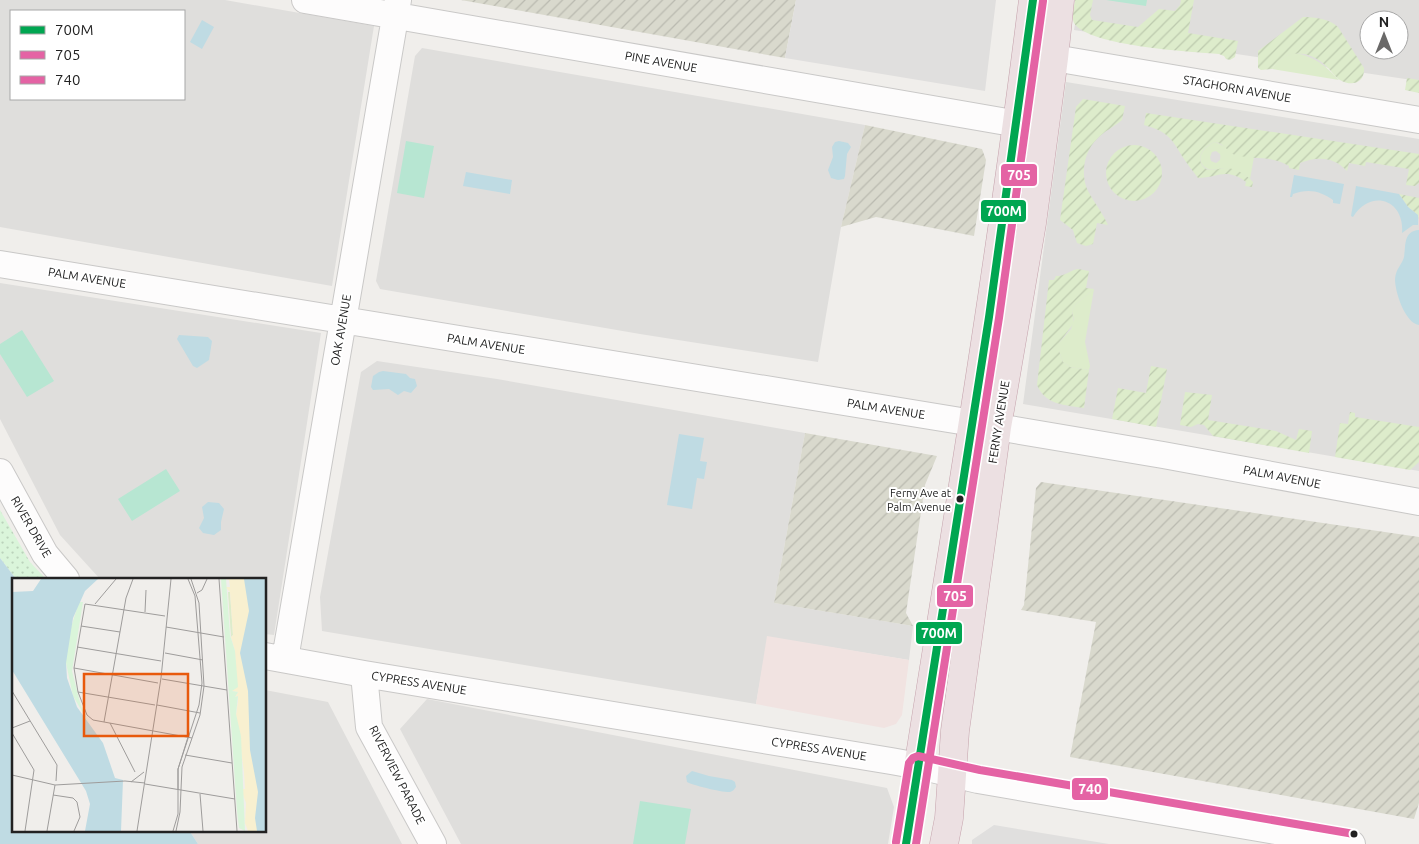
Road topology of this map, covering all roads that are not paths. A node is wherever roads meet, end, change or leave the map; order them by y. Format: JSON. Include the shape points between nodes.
{"nodes":[{"id":1,"x":304,"y":0,"type":"edge"},
{"id":2,"x":1033,"y":0,"type":"edge"},
{"id":3,"x":1060,"y":0,"type":"edge"},
{"id":4,"x":397,"y":8,"type":"edge"},
{"id":5,"x":1054,"y":58,"type":"junction"},
{"id":6,"x":1419,"y":120,"type":"edge"},
{"id":7,"x":1018,"y":124,"type":"junction"},
{"id":8,"x":0,"y":264,"type":"edge"},
{"id":9,"x":343,"y":320,"type":"junction"},
{"id":10,"x":985,"y":425,"type":"junction"},
{"id":11,"x":0,"y":472,"type":"edge"},
{"id":12,"x":1419,"y":502,"type":"edge"},
{"id":13,"x":65,"y":578,"type":"edge"},
{"id":14,"x":275,"y":658,"type":"edge"},
{"id":15,"x":364,"y":674,"type":"junction"},
{"id":16,"x":919,"y":766,"type":"junction"},
{"id":17,"x":953,"y":774,"type":"junction"},
{"id":18,"x":432,"y":844,"type":"edge"},
{"id":19,"x":906,"y":844,"type":"edge"},
{"id":20,"x":944,"y":844,"type":"edge"},
{"id":21,"x":1352,"y":844,"type":"edge"}],
"edges":[{"from":1,"to":4,"type":"street","name":"PINE AVENUE"},
{"from":2,"to":7,"type":"highway","name":"FERNY AVENUE"},
{"from":3,"to":5,"type":"highway","name":"FERNY AVENUE"},
{"from":4,"to":7,"type":"street","name":"PINE AVENUE"},
{"from":4,"to":9,"type":"street","name":"OAK AVENUE"},
{"from":5,"to":6,"type":"street","name":"STAGHORN AVENUE"},
{"from":5,"to":10,"type":"highway","name":"FERNY AVENUE","via":[[1032,223]]},
{"from":7,"to":10,"type":"highway","name":"FERNY AVENUE"},
{"from":8,"to":9,"type":"street","name":"PALM AVENUE"},
{"from":9,"to":10,"type":"street","name":"PALM AVENUE"},
{"from":9,"to":14,"type":"street","name":"OAK AVENUE"},
{"from":10,"to":12,"type":"street","name":"PALM AVENUE","via":[[1163,454]]},
{"from":10,"to":16,"type":"highway","name":"FERNY AVENUE"},
{"from":10,"to":17,"type":"highway","name":"FERNY AVENUE"},
{"from":11,"to":13,"type":"street","name":"RIVER DRIVE","via":[[45,554]]},
{"from":14,"to":15,"type":"street","name":"CYPRESS AVENUE"},
{"from":15,"to":16,"type":"street","name":"CYPRESS AVENUE"},
{"from":15,"to":18,"type":"street","name":"RIVERVIEW PARADE","via":[[370,727]]},
{"from":16,"to":17,"type":"street","name":"CYPRESS AVENUE"},
{"from":16,"to":19,"type":"highway","name":"FERNY AVENUE"},
{"from":17,"to":20,"type":"highway","name":"FERNY AVENUE"},
{"from":17,"to":21,"type":"street","name":"CYPRESS AVENUE"}]}
